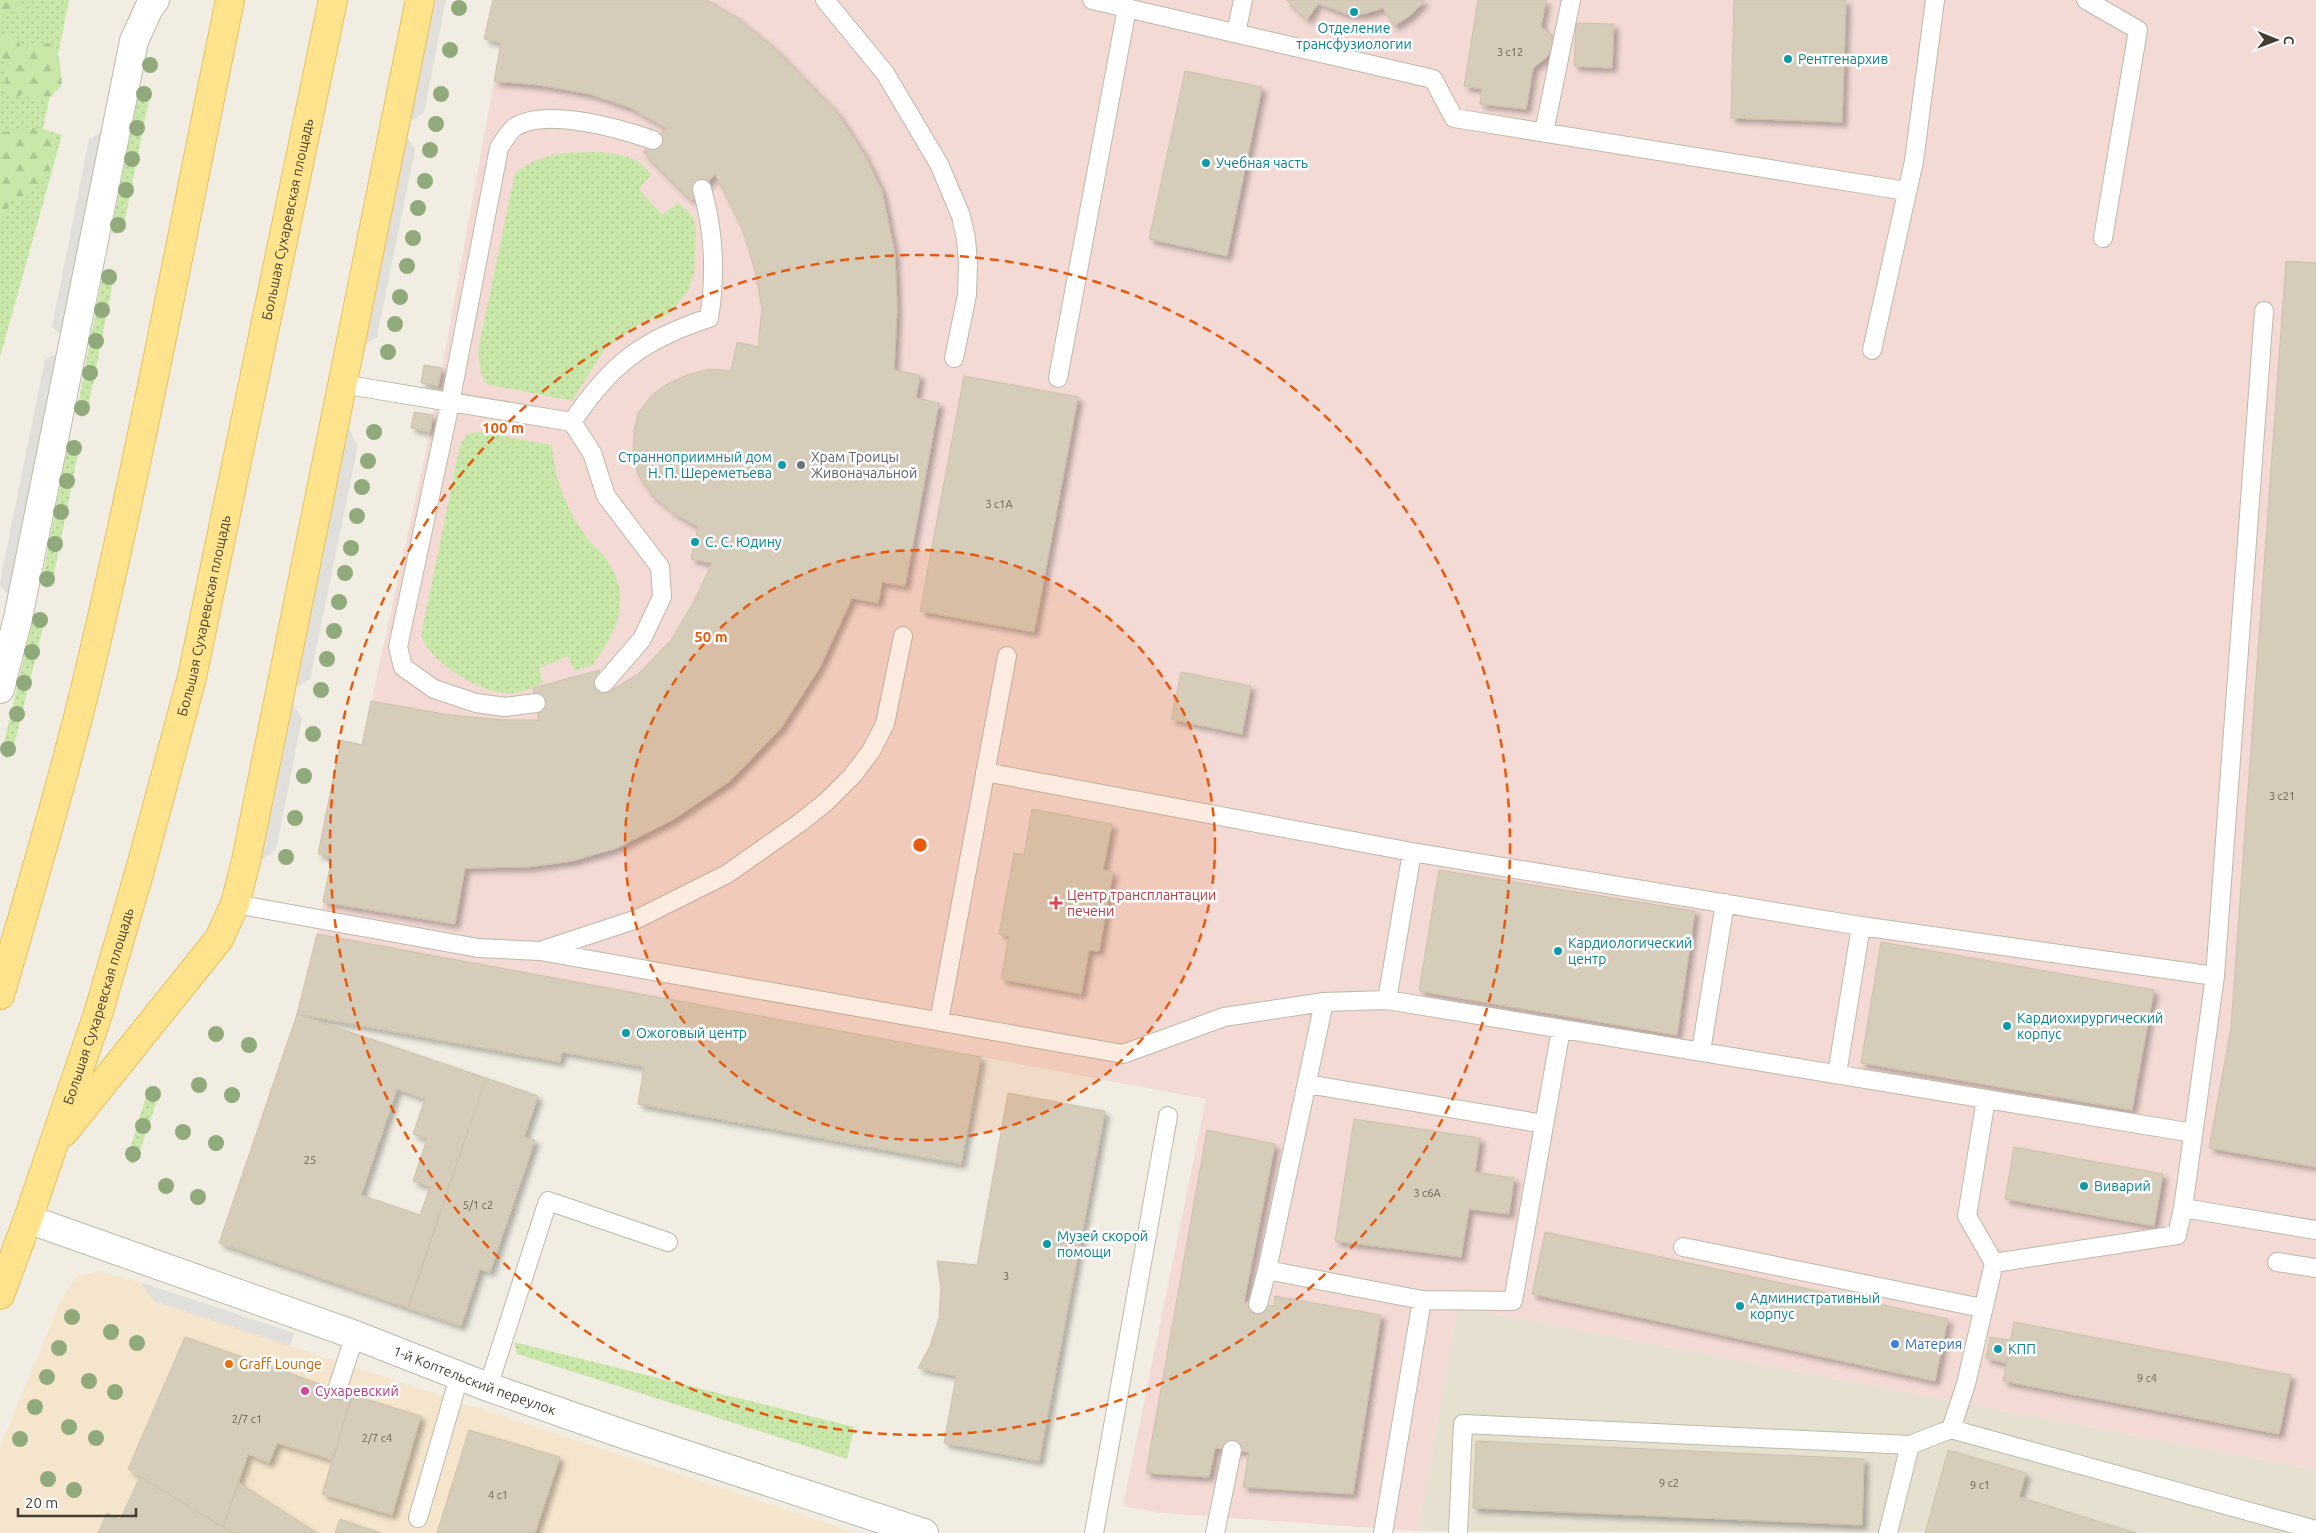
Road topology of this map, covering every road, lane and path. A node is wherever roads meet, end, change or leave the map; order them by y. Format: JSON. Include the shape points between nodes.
{"nodes":[{"id":1,"x":155,"y":0,"type":"edge"},
{"id":2,"x":230,"y":0,"type":"edge"},
{"id":3,"x":333,"y":0,"type":"edge"},
{"id":4,"x":420,"y":0,"type":"edge"},
{"id":5,"x":825,"y":0,"type":"edge"},
{"id":6,"x":1092,"y":0,"type":"edge"},
{"id":7,"x":1243,"y":0,"type":"edge"},
{"id":8,"x":1571,"y":0,"type":"edge"},
{"id":9,"x":1935,"y":0,"type":"edge"},
{"id":10,"x":2086,"y":0,"type":"edge"},
{"id":11,"x":1126,"y":8,"type":"junction"},
{"id":12,"x":1236,"y":33,"type":"junction"},
{"id":13,"x":1544,"y":132,"type":"junction"},
{"id":14,"x":653,"y":140,"type":"dead end"},
{"id":15,"x":702,"y":189,"type":"dead end"},
{"id":16,"x":1906,"y":191,"type":"junction"},
{"id":17,"x":2103,"y":238,"type":"dead end"},
{"id":18,"x":2264,"y":311,"type":"dead end"},
{"id":19,"x":1872,"y":350,"type":"dead end"},
{"id":20,"x":954,"y":358,"type":"dead end"},
{"id":21,"x":1058,"y":378,"type":"dead end"},
{"id":22,"x":342,"y":384,"type":"junction"},
{"id":23,"x":450,"y":403,"type":"junction"},
{"id":24,"x":572,"y":422,"type":"junction"},
{"id":25,"x":903,"y":636,"type":"dead end"},
{"id":26,"x":1007,"y":656,"type":"dead end"},
{"id":27,"x":604,"y":683,"type":"dead end"},
{"id":28,"x":0,"y":689,"type":"edge"},
{"id":29,"x":536,"y":703,"type":"dead end"},
{"id":30,"x":985,"y":772,"type":"junction"},
{"id":31,"x":1412,"y":852,"type":"junction"},
{"id":32,"x":235,"y":904,"type":"junction"},
{"id":33,"x":1725,"y":904,"type":"junction"},
{"id":34,"x":1861,"y":926,"type":"junction"},
{"id":35,"x":540,"y":951,"type":"junction"},
{"id":36,"x":2216,"y":976,"type":"junction"},
{"id":37,"x":0,"y":995,"type":"edge"},
{"id":38,"x":1387,"y":1000,"type":"junction"},
{"id":39,"x":1324,"y":1002,"type":"junction"},
{"id":40,"x":939,"y":1021,"type":"junction"},
{"id":41,"x":1561,"y":1029,"type":"junction"},
{"id":42,"x":1701,"y":1052,"type":"junction"},
{"id":43,"x":1838,"y":1074,"type":"junction"},
{"id":44,"x":1307,"y":1084,"type":"junction"},
{"id":45,"x":1986,"y":1099,"type":"junction"},
{"id":46,"x":1168,"y":1116,"type":"dead end"},
{"id":47,"x":1544,"y":1124,"type":"junction"},
{"id":48,"x":2193,"y":1133,"type":"junction"},
{"id":49,"x":54,"y":1145,"type":"junction"},
{"id":50,"x":2182,"y":1208,"type":"junction"},
{"id":51,"x":28,"y":1219,"type":"junction"},
{"id":52,"x":2316,"y":1230,"type":"edge"},
{"id":53,"x":668,"y":1242,"type":"dead end"},
{"id":54,"x":1683,"y":1247,"type":"dead end"},
{"id":55,"x":2277,"y":1262,"type":"dead end"},
{"id":56,"x":1994,"y":1264,"type":"junction"},
{"id":57,"x":2316,"y":1268,"type":"edge"},
{"id":58,"x":1267,"y":1270,"type":"junction"},
{"id":59,"x":0,"y":1295,"type":"edge"},
{"id":60,"x":1422,"y":1300,"type":"junction"},
{"id":61,"x":1258,"y":1304,"type":"dead end"},
{"id":62,"x":1982,"y":1308,"type":"junction"},
{"id":63,"x":355,"y":1335,"type":"junction"},
{"id":64,"x":459,"y":1377,"type":"junction"},
{"id":65,"x":488,"y":1388,"type":"junction"},
{"id":66,"x":337,"y":1390,"type":"dead end"},
{"id":67,"x":1952,"y":1429,"type":"junction"},
{"id":68,"x":1910,"y":1444,"type":"junction"},
{"id":69,"x":1232,"y":1450,"type":"dead end"},
{"id":70,"x":418,"y":1518,"type":"dead end"},
{"id":71,"x":2316,"y":1530,"type":"edge"},
{"id":72,"x":924,"y":1533,"type":"edge"},
{"id":73,"x":1094,"y":1533,"type":"edge"},
{"id":74,"x":1215,"y":1533,"type":"edge"},
{"id":75,"x":1383,"y":1533,"type":"edge"},
{"id":76,"x":1458,"y":1533,"type":"edge"},
{"id":77,"x":1888,"y":1533,"type":"edge"}],
"edges":[{"from":1,"to":28,"type":"street","via":[[134,41],[18,618]]},
{"from":2,"to":37,"type":"main road","via":[[88,674],[43,848]]},
{"from":3,"to":49,"type":"main road","name":"Большая Сухаревская площадь","via":[[192,677],[98,1014]]},
{"from":4,"to":22,"type":"main road"},
{"from":5,"to":20,"type":"lane","via":[[885,73],[939,164],[961,216],[968,263],[966,295]]},
{"from":6,"to":11,"type":"lane"},
{"from":7,"to":12,"type":"lane"},
{"from":8,"to":13,"type":"lane"},
{"from":9,"to":16,"type":"lane","via":[[1914,161]]},
{"from":10,"to":17,"type":"lane","via":[[2138,30]]},
{"from":11,"to":12,"type":"lane"},
{"from":11,"to":21,"type":"lane"},
{"from":12,"to":13,"type":"lane","via":[[1433,79],[1454,118]]},
{"from":13,"to":16,"type":"lane"},
{"from":14,"to":23,"type":"lane","via":[[619,128],[579,121],[537,120],[514,127],[499,148]]},
{"from":15,"to":24,"type":"lane","via":[[710,218],[714,287],[709,318],[674,329],[636,352],[594,389]]},
{"from":16,"to":19,"type":"lane"},
{"from":18,"to":36,"type":"lane"},
{"from":22,"to":23,"type":"lane"},
{"from":22,"to":32,"type":"main road"},
{"from":23,"to":24,"type":"lane"},
{"from":23,"to":29,"type":"lane","via":[[398,647],[403,667],[434,689],[476,703],[505,708]]},
{"from":24,"to":27,"type":"lane","via":[[592,453],[606,496],[660,567],[662,597],[642,639]]},
{"from":25,"to":35,"type":"lane","via":[[885,724],[853,775],[826,802],[727,874],[637,918]]},
{"from":26,"to":30,"type":"lane"},
{"from":30,"to":31,"type":"lane"},
{"from":30,"to":40,"type":"lane"},
{"from":31,"to":33,"type":"lane"},
{"from":31,"to":38,"type":"lane"},
{"from":32,"to":35,"type":"lane","via":[[478,948]]},
{"from":32,"to":49,"type":"main road","via":[[219,939]]},
{"from":33,"to":34,"type":"lane"},
{"from":33,"to":42,"type":"lane"},
{"from":34,"to":36,"type":"lane"},
{"from":34,"to":43,"type":"lane"},
{"from":35,"to":40,"type":"lane"},
{"from":36,"to":48,"type":"lane"},
{"from":38,"to":39,"type":"lane"},
{"from":38,"to":41,"type":"lane"},
{"from":39,"to":40,"type":"lane","via":[[1224,1017],[1123,1054]]},
{"from":39,"to":44,"type":"lane"},
{"from":41,"to":42,"type":"lane"},
{"from":41,"to":47,"type":"lane"},
{"from":42,"to":43,"type":"lane"},
{"from":43,"to":45,"type":"lane"},
{"from":44,"to":47,"type":"lane"},
{"from":44,"to":58,"type":"lane"},
{"from":45,"to":48,"type":"lane"},
{"from":45,"to":56,"type":"lane","via":[[1967,1216]]},
{"from":46,"to":73,"type":"lane"},
{"from":47,"to":60,"type":"lane","via":[[1513,1301]]},
{"from":48,"to":50,"type":"lane"},
{"from":49,"to":51,"type":"main road","name":"Большая Сухаревская площадь"},
{"from":50,"to":52,"type":"lane"},
{"from":50,"to":56,"type":"lane","via":[[2178,1235]]},
{"from":51,"to":59,"type":"main road","name":"Большая Сухаревская площадь"},
{"from":51,"to":63,"type":"street","name":"1-й Коптельский переулок"},
{"from":53,"to":65,"type":"lane","via":[[548,1201]]},
{"from":54,"to":62,"type":"lane"},
{"from":55,"to":57,"type":"lane"},
{"from":56,"to":62,"type":"lane"},
{"from":58,"to":60,"type":"lane"},
{"from":58,"to":61,"type":"lane"},
{"from":60,"to":75,"type":"lane"},
{"from":62,"to":67,"type":"lane","via":[[1966,1384]]},
{"from":63,"to":64,"type":"street","name":"1-й Коптельский переулок"},
{"from":63,"to":66,"type":"lane"},
{"from":64,"to":65,"type":"street","name":"1-й Коптельский переулок"},
{"from":64,"to":70,"type":"lane"},
{"from":65,"to":72,"type":"street","name":"1-й Коптельский переулок"},
{"from":67,"to":68,"type":"lane"},
{"from":67,"to":71,"type":"lane"},
{"from":68,"to":76,"type":"lane","via":[[1463,1424]]},
{"from":68,"to":77,"type":"lane"},
{"from":69,"to":74,"type":"lane"}]}
